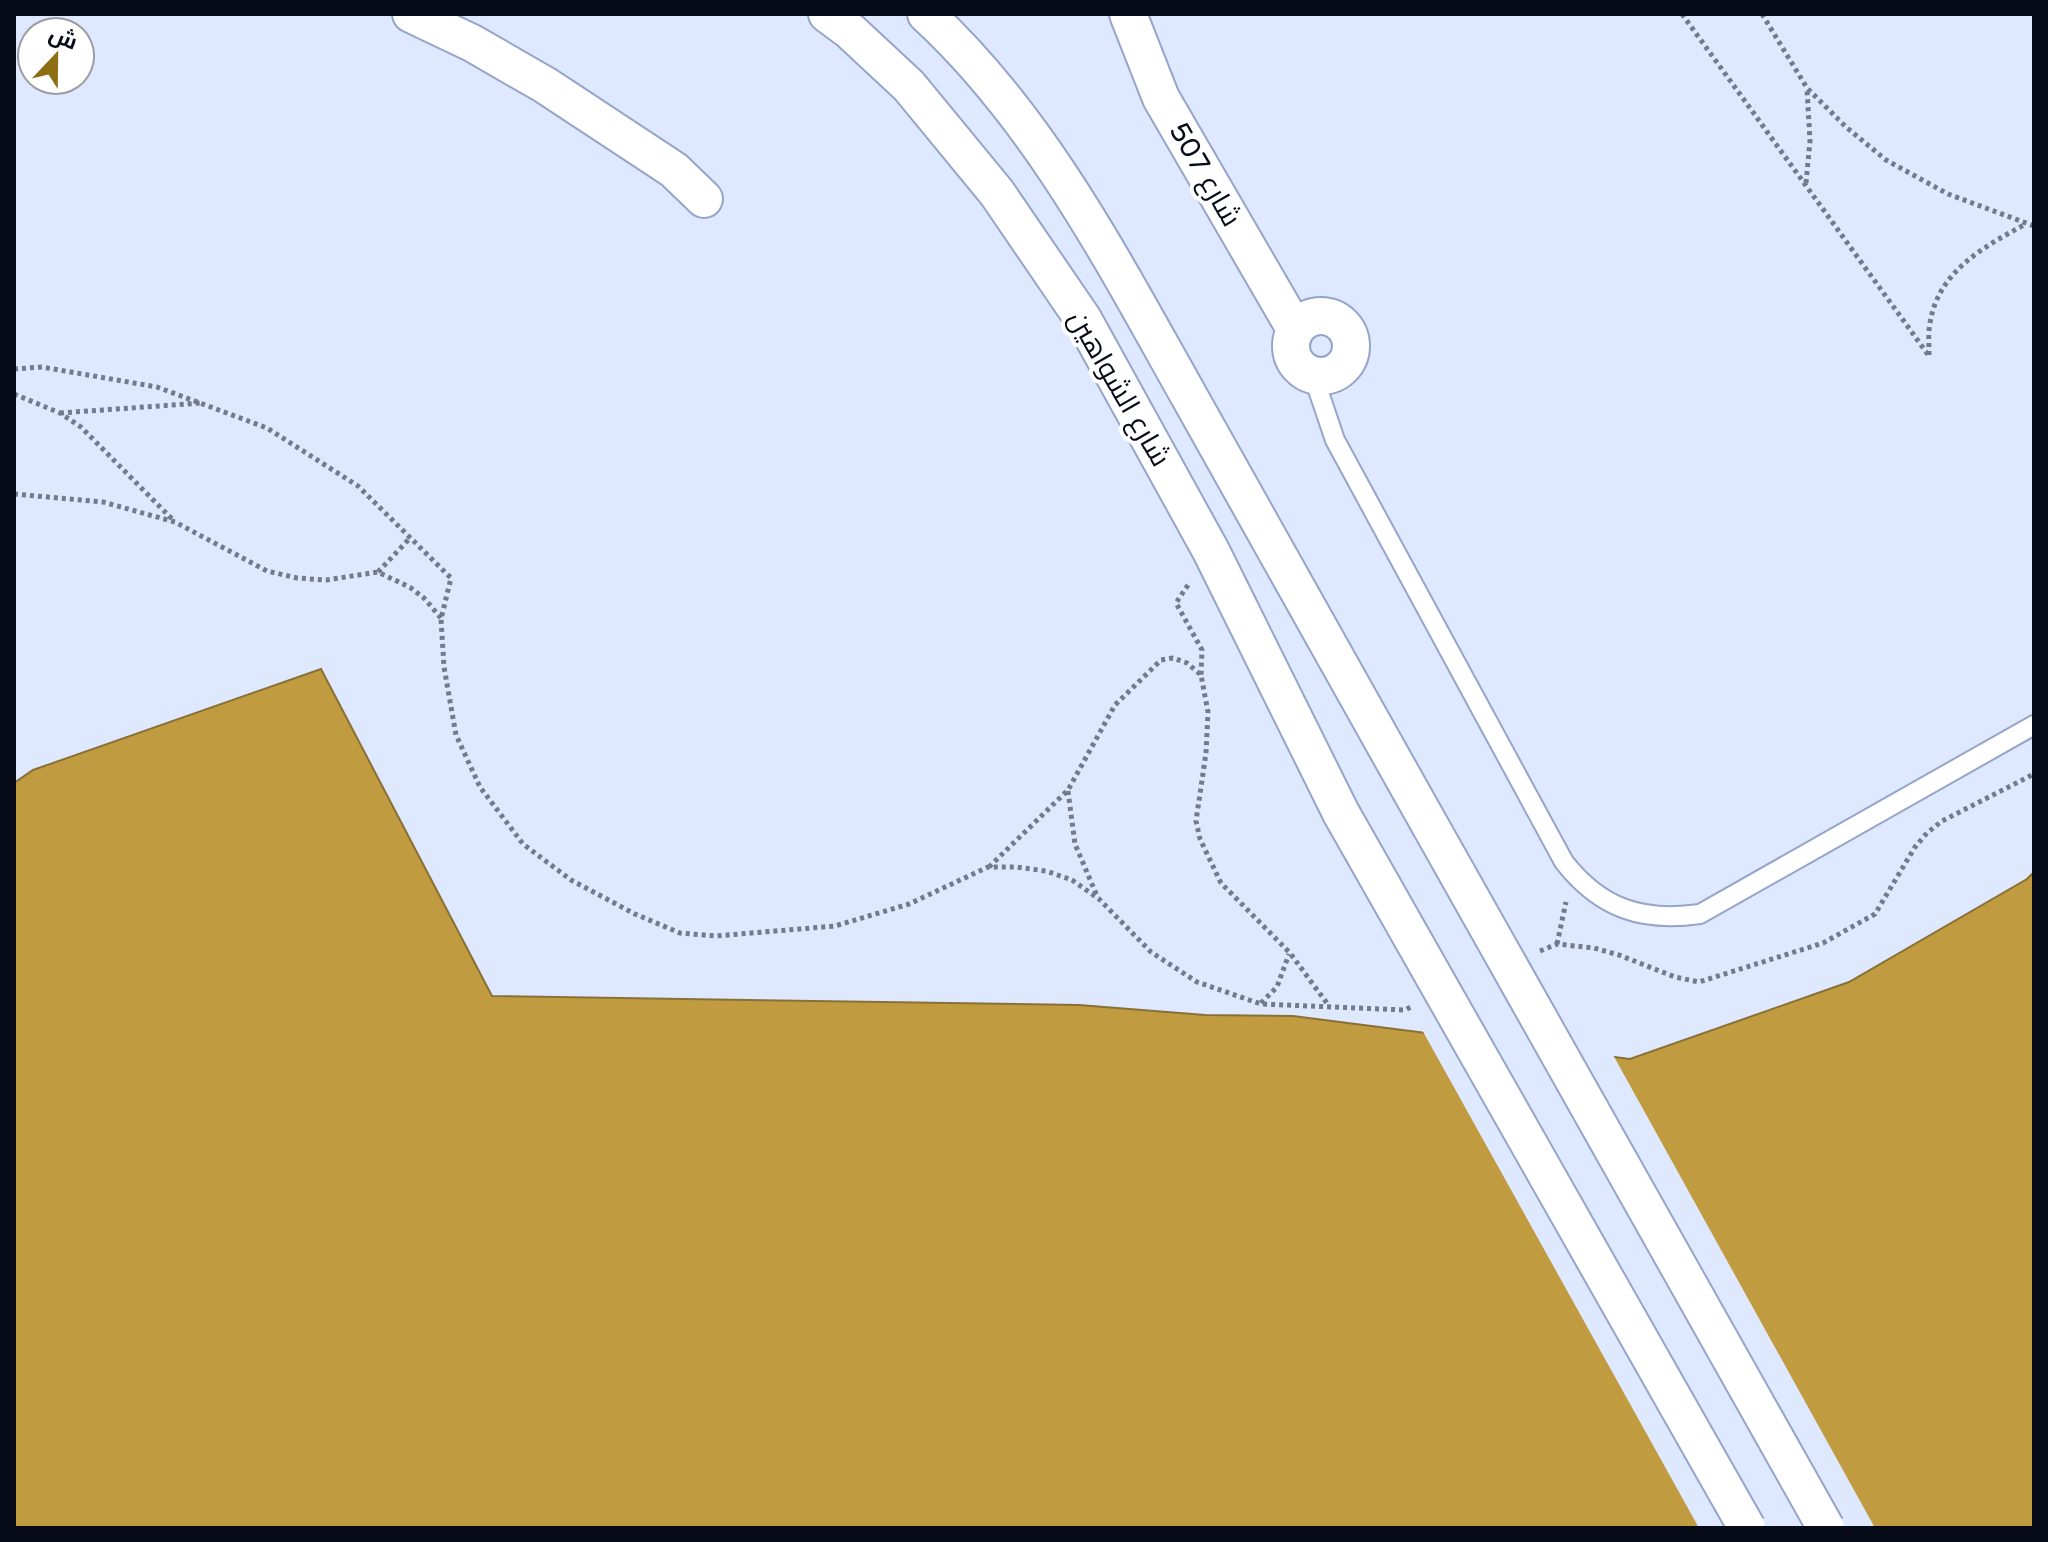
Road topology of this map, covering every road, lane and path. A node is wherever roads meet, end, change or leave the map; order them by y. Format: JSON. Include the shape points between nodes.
{"nodes":[{"id":1,"x":411,"y":14,"type":"edge"},
{"id":2,"x":827,"y":14,"type":"edge"},
{"id":3,"x":926,"y":14,"type":"edge"},
{"id":4,"x":1128,"y":14,"type":"edge"},
{"id":5,"x":1682,"y":14,"type":"edge"},
{"id":6,"x":1762,"y":14,"type":"edge"},
{"id":7,"x":1807,"y":88,"type":"junction"},
{"id":8,"x":1806,"y":186,"type":"junction"},
{"id":9,"x":704,"y":199,"type":"dead end"},
{"id":10,"x":2026,"y":224,"type":"junction"},
{"id":11,"x":2034,"y":226,"type":"edge"},
{"id":12,"x":1295,"y":329,"type":"junction"},
{"id":13,"x":14,"y":369,"type":"edge"},
{"id":14,"x":1313,"y":375,"type":"junction"},
{"id":15,"x":14,"y":394,"type":"edge"},
{"id":16,"x":206,"y":403,"type":"junction"},
{"id":17,"x":60,"y":413,"type":"junction"},
{"id":18,"x":14,"y":494,"type":"edge"},
{"id":19,"x":175,"y":522,"type":"junction"},
{"id":20,"x":410,"y":538,"type":"junction"},
{"id":21,"x":1211,"y":551,"type":"junction"},
{"id":22,"x":378,"y":572,"type":"junction"},
{"id":23,"x":441,"y":619,"type":"junction"},
{"id":24,"x":1201,"y":675,"type":"junction"},
{"id":25,"x":2034,"y":725,"type":"edge"},
{"id":26,"x":2034,"y":774,"type":"edge"},
{"id":27,"x":1068,"y":790,"type":"junction"},
{"id":28,"x":988,"y":867,"type":"junction"},
{"id":29,"x":1580,"y":883,"type":"junction"},
{"id":30,"x":1099,"y":899,"type":"junction"},
{"id":31,"x":1290,"y":953,"type":"junction"},
{"id":32,"x":1261,"y":1004,"type":"junction"},
{"id":33,"x":1329,"y":1006,"type":"junction"},
{"id":34,"x":1405,"y":1010,"type":"dead end"},
{"id":35,"x":1747,"y":1528,"type":"edge"},
{"id":36,"x":1826,"y":1528,"type":"edge"}],
"edges":[{"from":1,"to":9,"type":"street","via":[[545,85],[674,170]]},
{"from":2,"to":21,"type":"street","name":"شارع الشواهين","via":[[909,86],[997,193],[1083,319]]},
{"from":3,"to":36,"type":"street","name":"شارع الشواهين","bridge":true,"via":[[1006,100],[1127,284]]},
{"from":4,"to":12,"type":"street","name":"شارع 507","via":[[1161,98]]},
{"from":5,"to":8,"type":"path"},
{"from":6,"to":7,"type":"path"},
{"from":7,"to":8,"type":"path"},
{"from":7,"to":10,"type":"path","via":[[1886,160],[1948,194]]},
{"from":8,"to":10,"type":"path","via":[[1929,356],[1930,321],[1957,268],[1984,246]]},
{"from":10,"to":11,"type":"path"},
{"from":12,"to":14,"type":"street","via":[[1290,347],[1297,365]]},
{"from":12,"to":14,"type":"street","via":[[1310,317],[1329,316],[1345,326],[1352,344],[1348,362],[1333,374]]},
{"from":13,"to":16,"type":"path","via":[[42,367],[157,387]]},
{"from":14,"to":29,"type":"lane","via":[[1335,440]]},
{"from":15,"to":17,"type":"path"},
{"from":16,"to":17,"type":"path"},
{"from":16,"to":20,"type":"path","via":[[267,428],[358,486]]},
{"from":17,"to":19,"type":"path","via":[[81,427]]},
{"from":18,"to":19,"type":"path","via":[[103,502]]},
{"from":19,"to":22,"type":"path","via":[[267,571],[326,580]]},
{"from":20,"to":22,"type":"path"},
{"from":20,"to":23,"type":"path","via":[[451,578]]},
{"from":21,"to":24,"type":"path","via":[[1176,603],[1202,650]]},
{"from":21,"to":35,"type":"street","name":"شارع الشواهين","bridge":true,"via":[[1341,813]]},
{"from":22,"to":23,"type":"path","via":[[411,588]]},
{"from":23,"to":28,"type":"path","via":[[456,735],[480,787],[523,844],[571,880],[635,914],[680,933],[716,936],[835,926],[909,904]]},
{"from":24,"to":27,"type":"path","via":[[1187,663],[1161,660],[1115,705]]},
{"from":24,"to":31,"type":"path","via":[[1208,712],[1196,821],[1200,839],[1221,883]]},
{"from":25,"to":29,"type":"lane","via":[[1700,914],[1640,915],[1608,903]]},
{"from":26,"to":29,"type":"path","via":[[1927,833],[1875,914],[1823,943],[1699,982],[1594,948],[1557,944],[1563,909]]},
{"from":27,"to":28,"type":"path"},
{"from":27,"to":30,"type":"path","via":[[1075,844]]},
{"from":28,"to":30,"type":"path","via":[[1046,871],[1072,880]]},
{"from":30,"to":32,"type":"path","via":[[1151,952],[1197,982]]},
{"from":31,"to":32,"type":"path","via":[[1277,987]]},
{"from":31,"to":33,"type":"path"},
{"from":32,"to":33,"type":"path"},
{"from":33,"to":34,"type":"path"}]}
